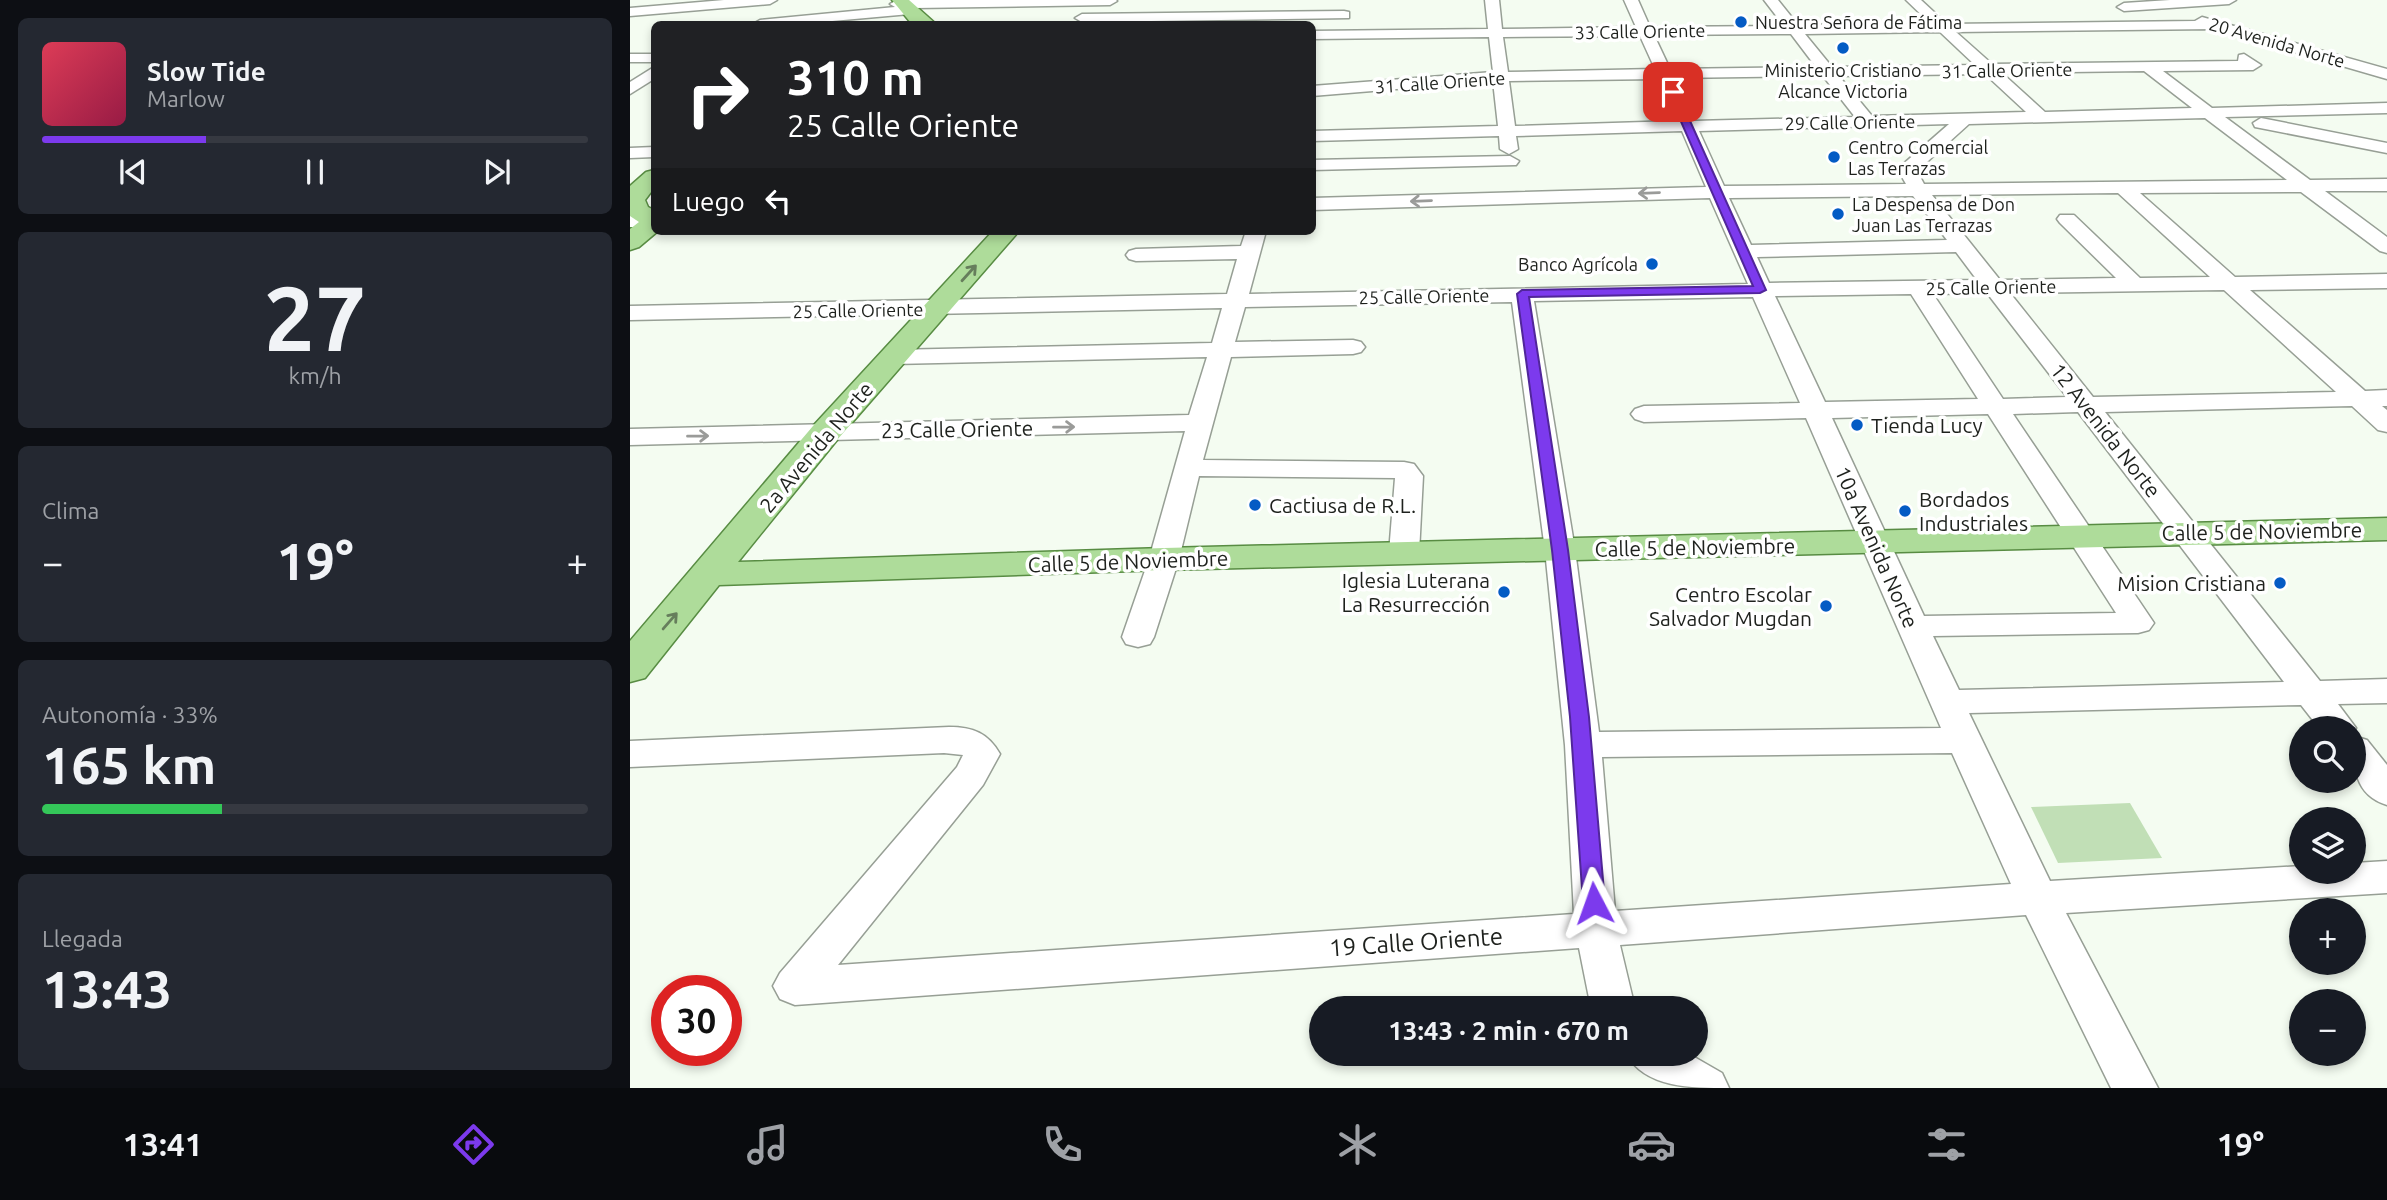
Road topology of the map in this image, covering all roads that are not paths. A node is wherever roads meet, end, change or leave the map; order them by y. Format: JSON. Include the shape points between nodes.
{"nodes":[{"id":1,"x":761,"y":0,"type":"edge"},
{"id":2,"x":770,"y":0,"type":"edge"},
{"id":3,"x":1322,"y":0,"type":"edge"},
{"id":4,"x":2125,"y":0,"type":"edge"},
{"id":5,"x":2229,"y":0,"type":"edge"},
{"id":6,"x":1009,"y":1,"type":"edge"},
{"id":7,"x":1096,"y":1,"type":"edge"},
{"id":8,"x":1121,"y":1,"type":"edge"},
{"id":9,"x":935,"y":3,"type":"joint"},
{"id":10,"x":1919,"y":5,"type":"edge"},
{"id":11,"x":2150,"y":6,"type":"junction"},
{"id":12,"x":2110,"y":7,"type":"dead end"},
{"id":13,"x":1773,"y":8,"type":"edge"},
{"id":14,"x":1950,"y":9,"type":"dead end"},
{"id":15,"x":1493,"y":10,"type":"edge"},
{"id":16,"x":1635,"y":10,"type":"edge"},
{"id":17,"x":630,"y":12,"type":"edge"},
{"id":18,"x":901,"y":12,"type":"edge"},
{"id":19,"x":1358,"y":15,"type":"dead end"},
{"id":20,"x":1317,"y":16,"type":"junction"},
{"id":21,"x":795,"y":21,"type":"edge"},
{"id":22,"x":1079,"y":21,"type":"edge"},
{"id":23,"x":1316,"y":21,"type":"edge"},
{"id":24,"x":2095,"y":27,"type":"junction"},
{"id":25,"x":1944,"y":28,"type":"junction"},
{"id":26,"x":1795,"y":30,"type":"junction"},
{"id":27,"x":1645,"y":31,"type":"junction"},
{"id":28,"x":2217,"y":32,"type":"junction"},
{"id":29,"x":1496,"y":33,"type":"junction"},
{"id":30,"x":1316,"y":34,"type":"edge"},
{"id":31,"x":630,"y":58,"type":"edge"},
{"id":32,"x":651,"y":58,"type":"edge"},
{"id":33,"x":2242,"y":62,"type":"dead end"},
{"id":34,"x":2150,"y":68,"type":"junction"},
{"id":35,"x":1990,"y":70,"type":"junction"},
{"id":36,"x":1829,"y":72,"type":"junction"},
{"id":37,"x":651,"y":74,"type":"edge"},
{"id":38,"x":2387,"y":74,"type":"edge"},
{"id":39,"x":1665,"y":75,"type":"junction"},
{"id":40,"x":1501,"y":77,"type":"junction"},
{"id":41,"x":630,"y":90,"type":"edge"},
{"id":42,"x":651,"y":90,"type":"edge"},
{"id":43,"x":1316,"y":91,"type":"edge"},
{"id":44,"x":2387,"y":108,"type":"edge"},
{"id":45,"x":2209,"y":112,"type":"junction"},
{"id":46,"x":2041,"y":117,"type":"junction"},
{"id":47,"x":1965,"y":119,"type":"junction"},
{"id":48,"x":1906,"y":120,"type":"junction"},
{"id":49,"x":1867,"y":121,"type":"junction"},
{"id":50,"x":1688,"y":126,"type":"junction"},
{"id":51,"x":1507,"y":131,"type":"junction"},
{"id":52,"x":1316,"y":136,"type":"edge"},
{"id":53,"x":1944,"y":137,"type":"junction"},
{"id":54,"x":2387,"y":148,"type":"edge"},
{"id":55,"x":651,"y":152,"type":"edge"},
{"id":56,"x":630,"y":153,"type":"edge"},
{"id":57,"x":1510,"y":161,"type":"junction"},
{"id":58,"x":1316,"y":165,"type":"edge"},
{"id":59,"x":1668,"y":175,"type":"dead end"},
{"id":60,"x":651,"y":179,"type":"edge"},
{"id":61,"x":1512,"y":180,"type":"dead end"},
{"id":62,"x":1713,"y":183,"type":"junction"},
{"id":63,"x":2387,"y":185,"type":"edge"},
{"id":64,"x":2306,"y":186,"type":"junction"},
{"id":65,"x":2124,"y":189,"type":"junction"},
{"id":66,"x":1919,"y":191,"type":"junction"},
{"id":67,"x":1316,"y":204,"type":"edge"},
{"id":68,"x":651,"y":219,"type":"edge"},
{"id":69,"x":2067,"y":219,"type":"dead end"},
{"id":70,"x":630,"y":221,"type":"edge"},
{"id":71,"x":651,"y":221,"type":"edge"},
{"id":72,"x":651,"y":224,"type":"edge"},
{"id":73,"x":1003,"y":235,"type":"edge"},
{"id":74,"x":1255,"y":235,"type":"edge"},
{"id":75,"x":630,"y":242,"type":"edge"},
{"id":76,"x":1963,"y":247,"type":"junction"},
{"id":77,"x":2387,"y":247,"type":"edge"},
{"id":78,"x":1744,"y":251,"type":"junction"},
{"id":79,"x":1250,"y":252,"type":"junction"},
{"id":80,"x":1136,"y":255,"type":"dead end"},
{"id":81,"x":2387,"y":281,"type":"edge"},
{"id":82,"x":2230,"y":283,"type":"junction"},
{"id":83,"x":2136,"y":285,"type":"junction"},
{"id":84,"x":1994,"y":286,"type":"junction"},
{"id":85,"x":1918,"y":288,"type":"junction"},
{"id":86,"x":1760,"y":290,"type":"junction"},
{"id":87,"x":1522,"y":294,"type":"junction"},
{"id":88,"x":1237,"y":299,"type":"junction"},
{"id":89,"x":937,"y":308,"type":"junction"},
{"id":90,"x":630,"y":313,"type":"edge"},
{"id":91,"x":1353,"y":347,"type":"dead end"},
{"id":92,"x":1221,"y":349,"type":"junction"},
{"id":93,"x":893,"y":357,"type":"junction"},
{"id":94,"x":2387,"y":398,"type":"edge"},
{"id":95,"x":2359,"y":399,"type":"junction"},
{"id":96,"x":2085,"y":404,"type":"junction"},
{"id":97,"x":1994,"y":406,"type":"junction"},
{"id":98,"x":1814,"y":409,"type":"junction"},
{"id":99,"x":1644,"y":414,"type":"dead end"},
{"id":100,"x":1200,"y":423,"type":"junction"},
{"id":101,"x":2387,"y":424,"type":"edge"},
{"id":102,"x":825,"y":433,"type":"junction"},
{"id":103,"x":630,"y":438,"type":"edge"},
{"id":104,"x":1187,"y":468,"type":"junction"},
{"id":105,"x":2387,"y":529,"type":"edge"},
{"id":106,"x":2186,"y":533,"type":"junction"},
{"id":107,"x":2082,"y":536,"type":"junction"},
{"id":108,"x":1874,"y":542,"type":"junction"},
{"id":109,"x":1560,"y":550,"type":"junction"},
{"id":110,"x":1404,"y":553,"type":"junction"},
{"id":111,"x":1164,"y":559,"type":"junction"},
{"id":112,"x":709,"y":574,"type":"junction"},
{"id":113,"x":1912,"y":626,"type":"junction"},
{"id":114,"x":1138,"y":637,"type":"dead end"},
{"id":115,"x":630,"y":668,"type":"edge"},
{"id":116,"x":2387,"y":691,"type":"edge"},
{"id":117,"x":2310,"y":693,"type":"junction"},
{"id":118,"x":1947,"y":702,"type":"junction"},
{"id":119,"x":2328,"y":716,"type":"edge"},
{"id":120,"x":1964,"y":740,"type":"junction"},
{"id":121,"x":1583,"y":745,"type":"junction"},
{"id":122,"x":630,"y":754,"type":"edge"},
{"id":123,"x":2366,"y":764,"type":"edge"},
{"id":124,"x":2387,"y":791,"type":"edge"},
{"id":125,"x":2387,"y":877,"type":"edge"},
{"id":126,"x":2038,"y":898,"type":"junction"},
{"id":127,"x":1596,"y":929,"type":"junction"},
{"id":128,"x":1610,"y":996,"type":"edge"},
{"id":129,"x":1669,"y":1066,"type":"edge"},
{"id":130,"x":1706,"y":1088,"type":"edge"},
{"id":131,"x":2135,"y":1088,"type":"edge"}],
"edges":[{"from":1,"to":2,"type":"street"},
{"from":1,"to":17,"type":"street"},
{"from":3,"to":20,"type":"street"},
{"from":4,"to":11,"type":"street","name":"20 Avenida Norte"},
{"from":5,"to":11,"type":"street"},
{"from":6,"to":7,"type":"street"},
{"from":6,"to":9,"type":"street"},
{"from":7,"to":8,"type":"street"},
{"from":7,"to":22,"type":"street"},
{"from":9,"to":18,"type":"main road"},
{"from":10,"to":14,"type":"street"},
{"from":10,"to":25,"type":"street"},
{"from":11,"to":12,"type":"street"},
{"from":11,"to":28,"type":"street","name":"20 Avenida Norte"},
{"from":13,"to":26,"type":"street"},
{"from":15,"to":29,"type":"street"},
{"from":16,"to":27,"type":"street","name":"10a Avenida Norte"},
{"from":18,"to":21,"type":"street"},
{"from":19,"to":20,"type":"street"},
{"from":20,"to":22,"type":"street"},
{"from":20,"to":23,"type":"street"},
{"from":24,"to":25,"type":"street","name":"33 Calle Oriente"},
{"from":24,"to":28,"type":"street","name":"33 Calle Oriente","via":[[2192,26]]},
{"from":24,"to":34,"type":"street"},
{"from":25,"to":26,"type":"street","name":"33 Calle Oriente"},
{"from":25,"to":35,"type":"street"},
{"from":26,"to":27,"type":"street","name":"33 Calle Oriente"},
{"from":26,"to":36,"type":"street"},
{"from":27,"to":29,"type":"street","name":"33 Calle Oriente"},
{"from":27,"to":39,"type":"street","name":"10a Avenida Norte"},
{"from":28,"to":38,"type":"street","name":"20 Avenida Norte"},
{"from":29,"to":30,"type":"street","name":"33 Calle Oriente"},
{"from":29,"to":40,"type":"street"},
{"from":31,"to":32,"type":"street"},
{"from":33,"to":34,"type":"street","name":"31 Calle Oriente"},
{"from":34,"to":35,"type":"street","name":"31 Calle Oriente"},
{"from":34,"to":45,"type":"street"},
{"from":35,"to":36,"type":"street","name":"31 Calle Oriente"},
{"from":35,"to":46,"type":"street"},
{"from":36,"to":39,"type":"street","name":"31 Calle Oriente"},
{"from":36,"to":49,"type":"street"},
{"from":37,"to":41,"type":"street"},
{"from":39,"to":40,"type":"street","name":"31 Calle Oriente"},
{"from":39,"to":50,"type":"street","name":"10a Avenida Norte"},
{"from":40,"to":43,"type":"street","name":"31 Calle Oriente"},
{"from":40,"to":51,"type":"street"},
{"from":41,"to":42,"type":"street"},
{"from":44,"to":45,"type":"street","name":"29 Calle Oriente"},
{"from":45,"to":46,"type":"street","name":"29 Calle Oriente"},
{"from":45,"to":54,"type":"street"},
{"from":45,"to":64,"type":"street"},
{"from":46,"to":47,"type":"street","name":"29 Calle Oriente"},
{"from":47,"to":48,"type":"street","name":"29 Calle Oriente"},
{"from":47,"to":53,"type":"street"},
{"from":48,"to":49,"type":"street","name":"29 Calle Oriente"},
{"from":48,"to":53,"type":"street","via":[[1933,127]]},
{"from":49,"to":50,"type":"street","name":"29 Calle Oriente"},
{"from":50,"to":51,"type":"street","name":"29 Calle Oriente"},
{"from":50,"to":62,"type":"street","name":"10a Avenida Norte"},
{"from":51,"to":52,"type":"street","name":"29 Calle Oriente"},
{"from":51,"to":57,"type":"street"},
{"from":53,"to":66,"type":"street","via":[[1907,170]]},
{"from":55,"to":56,"type":"street"},
{"from":57,"to":58,"type":"street"},
{"from":57,"to":61,"type":"street"},
{"from":59,"to":62,"type":"street"},
{"from":60,"to":68,"type":"main road","via":[[633,200],[638,211]]},
{"from":62,"to":66,"type":"street"},
{"from":62,"to":67,"type":"street","one_way":true},
{"from":62,"to":78,"type":"street","name":"10a Avenida Norte"},
{"from":63,"to":64,"type":"street"},
{"from":64,"to":65,"type":"street"},
{"from":64,"to":77,"type":"street"},
{"from":65,"to":66,"type":"street"},
{"from":65,"to":82,"type":"street"},
{"from":66,"to":76,"type":"street","name":"12 Avenida Norte"},
{"from":69,"to":83,"type":"street"},
{"from":70,"to":71,"type":"street"},
{"from":72,"to":75,"type":"main road"},
{"from":89,"to":73,"type":"main road","name":"2a Avenida Norte","one_way":true},
{"from":74,"to":79,"type":"street"},
{"from":76,"to":78,"type":"street"},
{"from":76,"to":84,"type":"street","name":"12 Avenida Norte"},
{"from":78,"to":86,"type":"street","name":"10a Avenida Norte"},
{"from":79,"to":80,"type":"street"},
{"from":79,"to":88,"type":"street"},
{"from":81,"to":82,"type":"street","name":"25 Calle Oriente"},
{"from":82,"to":83,"type":"street","name":"25 Calle Oriente"},
{"from":82,"to":95,"type":"street"},
{"from":83,"to":84,"type":"street","name":"25 Calle Oriente"},
{"from":84,"to":85,"type":"street","name":"25 Calle Oriente"},
{"from":84,"to":96,"type":"street","name":"12 Avenida Norte"},
{"from":85,"to":86,"type":"street","name":"25 Calle Oriente"},
{"from":85,"to":97,"type":"street"},
{"from":86,"to":87,"type":"street","name":"25 Calle Oriente"},
{"from":86,"to":98,"type":"street","name":"10a Avenida Norte"},
{"from":87,"to":88,"type":"street","name":"25 Calle Oriente"},
{"from":87,"to":109,"type":"street"},
{"from":88,"to":89,"type":"street","name":"25 Calle Oriente"},
{"from":88,"to":92,"type":"street"},
{"from":89,"to":90,"type":"street","name":"25 Calle Oriente"},
{"from":89,"to":93,"type":"main road","name":"2a Avenida Norte"},
{"from":91,"to":92,"type":"street"},
{"from":92,"to":93,"type":"street"},
{"from":92,"to":100,"type":"street"},
{"from":93,"to":102,"type":"main road","name":"2a Avenida Norte"},
{"from":94,"to":95,"type":"street"},
{"from":95,"to":96,"type":"street"},
{"from":95,"to":101,"type":"street"},
{"from":96,"to":97,"type":"street"},
{"from":96,"to":106,"type":"street","name":"12 Avenida Norte"},
{"from":97,"to":98,"type":"street"},
{"from":97,"to":107,"type":"street"},
{"from":98,"to":99,"type":"street"},
{"from":98,"to":108,"type":"street","name":"10a Avenida Norte"},
{"from":102,"to":100,"type":"street","name":"23 Calle Oriente","one_way":true},
{"from":100,"to":104,"type":"street"},
{"from":103,"to":102,"type":"street","name":"23 Calle Oriente","one_way":true},
{"from":102,"to":112,"type":"main road","name":"2a Avenida Norte"},
{"from":104,"to":110,"type":"street","via":[[1404,470],[1409,476]]},
{"from":104,"to":111,"type":"street"},
{"from":105,"to":106,"type":"main road","name":"Calle 5 de Noviembre"},
{"from":106,"to":107,"type":"main road","name":"Calle 5 de Noviembre"},
{"from":106,"to":117,"type":"street","name":"12 Avenida Norte"},
{"from":107,"to":108,"type":"main road","name":"Calle 5 de Noviembre"},
{"from":107,"to":113,"type":"street","via":[[2138,623]]},
{"from":108,"to":109,"type":"main road","name":"Calle 5 de Noviembre"},
{"from":108,"to":113,"type":"street","name":"10a Avenida Norte"},
{"from":109,"to":110,"type":"main road","name":"Calle 5 de Noviembre"},
{"from":109,"to":121,"type":"street"},
{"from":110,"to":111,"type":"main road","name":"Calle 5 de Noviembre"},
{"from":111,"to":112,"type":"main road","name":"Calle 5 de Noviembre"},
{"from":111,"to":114,"type":"street"},
{"from":115,"to":112,"type":"main road","name":"2a Avenida Norte","one_way":true},
{"from":113,"to":118,"type":"street","name":"10a Avenida Norte"},
{"from":116,"to":117,"type":"street"},
{"from":117,"to":118,"type":"street"},
{"from":117,"to":119,"type":"street","name":"12 Avenida Norte"},
{"from":118,"to":120,"type":"street","name":"10a Avenida Norte"},
{"from":120,"to":121,"type":"street"},
{"from":120,"to":126,"type":"street","name":"10a Avenida Norte"},
{"from":121,"to":127,"type":"street"},
{"from":122,"to":127,"type":"street","name":"19 Calle Oriente","via":[[944,740],[973,742],[979,747],[982,754],[970,776],[795,986]]},
{"from":123,"to":124,"type":"street"},
{"from":125,"to":126,"type":"street","name":"19 Calle Oriente"},
{"from":126,"to":127,"type":"street","name":"19 Calle Oriente"},
{"from":126,"to":131,"type":"street","name":"10a Avenida Norte"},
{"from":127,"to":128,"type":"street"},
{"from":129,"to":130,"type":"street"}]}
